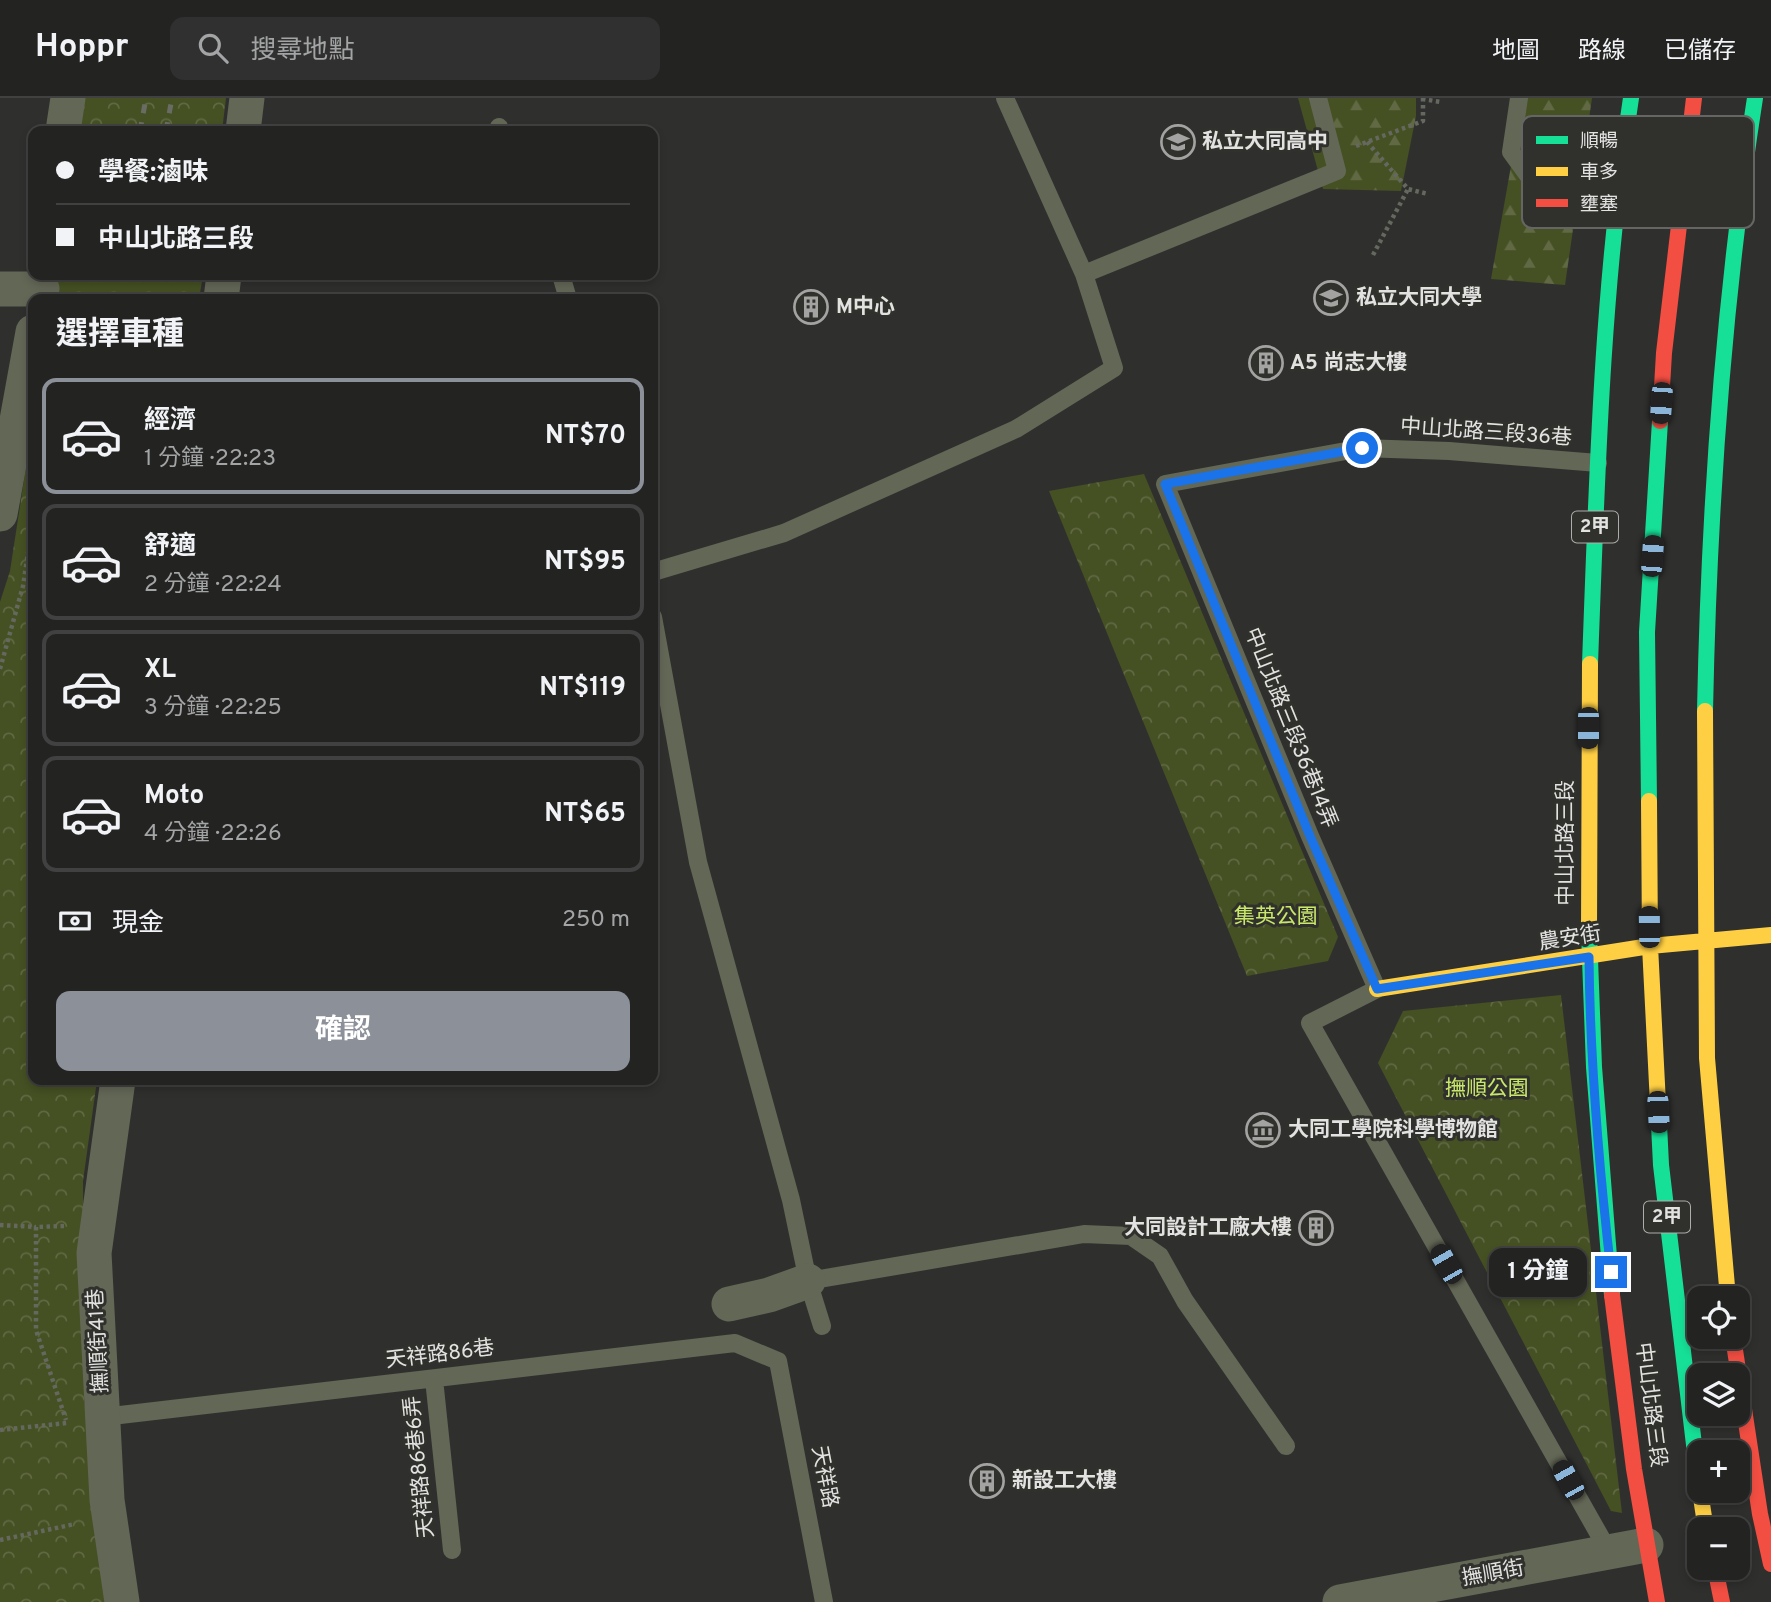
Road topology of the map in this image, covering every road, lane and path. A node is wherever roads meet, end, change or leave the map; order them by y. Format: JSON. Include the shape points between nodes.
{"nodes":[{"id":1,"x":68,"y":98,"type":"edge"},
{"id":2,"x":247,"y":98,"type":"edge"},
{"id":3,"x":1004,"y":98,"type":"edge"},
{"id":4,"x":1318,"y":98,"type":"edge"},
{"id":5,"x":1423,"y":98,"type":"edge"},
{"id":6,"x":1519,"y":98,"type":"edge"},
{"id":7,"x":1631,"y":98,"type":"edge"},
{"id":8,"x":1694,"y":98,"type":"edge"},
{"id":9,"x":1755,"y":98,"type":"edge"},
{"id":10,"x":1441,"y":102,"type":"dead end"},
{"id":11,"x":1629,"y":116,"type":"edge"},
{"id":12,"x":1692,"y":116,"type":"edge"},
{"id":13,"x":1753,"y":116,"type":"edge"},
{"id":14,"x":64,"y":126,"type":"edge"},
{"id":15,"x":244,"y":126,"type":"edge"},
{"id":16,"x":1367,"y":142,"type":"junction"},
{"id":17,"x":1332,"y":155,"type":"junction"},
{"id":18,"x":1522,"y":167,"type":"edge"},
{"id":19,"x":1408,"y":188,"type":"junction"},
{"id":20,"x":1428,"y":194,"type":"dead end"},
{"id":21,"x":1615,"y":228,"type":"edge"},
{"id":22,"x":1679,"y":228,"type":"edge"},
{"id":23,"x":1738,"y":228,"type":"edge"},
{"id":24,"x":1373,"y":255,"type":"dead end"},
{"id":25,"x":1083,"y":274,"type":"junction"},
{"id":26,"x":42,"y":288,"type":"edge"},
{"id":27,"x":0,"y":289,"type":"edge"},
{"id":28,"x":28,"y":360,"type":"edge"},
{"id":29,"x":1598,"y":463,"type":"junction"},
{"id":30,"x":1165,"y":484,"type":"joint"},
{"id":31,"x":0,"y":514,"type":"edge"},
{"id":32,"x":28,"y":552,"type":"edge"},
{"id":33,"x":658,"y":571,"type":"edge"},
{"id":34,"x":658,"y":644,"type":"edge"},
{"id":35,"x":0,"y":669,"type":"edge"},
{"id":36,"x":1771,"y":935,"type":"edge"},
{"id":37,"x":1704,"y":940,"type":"junction"},
{"id":38,"x":1650,"y":946,"type":"junction"},
{"id":39,"x":1589,"y":957,"type":"junction"},
{"id":40,"x":1377,"y":989,"type":"junction"},
{"id":41,"x":117,"y":1085,"type":"edge"},
{"id":42,"x":0,"y":1225,"type":"edge"},
{"id":43,"x":36,"y":1227,"type":"dead end"},
{"id":44,"x":808,"y":1281,"type":"junction"},
{"id":45,"x":1727,"y":1286,"type":"edge"},
{"id":46,"x":729,"y":1304,"type":"dead end"},
{"id":47,"x":822,"y":1326,"type":"dead end"},
{"id":48,"x":1735,"y":1349,"type":"edge"},
{"id":49,"x":778,"y":1361,"type":"joint"},
{"id":50,"x":434,"y":1379,"type":"junction"},
{"id":51,"x":103,"y":1417,"type":"junction"},
{"id":52,"x":67,"y":1423,"type":"dead end"},
{"id":53,"x":0,"y":1430,"type":"edge"},
{"id":54,"x":1694,"y":1440,"type":"edge"},
{"id":55,"x":1286,"y":1446,"type":"dead end"},
{"id":56,"x":83,"y":1522,"type":"dead end"},
{"id":57,"x":0,"y":1540,"type":"edge"},
{"id":58,"x":1646,"y":1545,"type":"junction"},
{"id":59,"x":453,"y":1550,"type":"dead end"},
{"id":60,"x":1609,"y":1552,"type":"junction"},
{"id":61,"x":1771,"y":1564,"type":"edge"},
{"id":62,"x":1717,"y":1580,"type":"edge"},
{"id":63,"x":1389,"y":1598,"type":"edge"},
{"id":64,"x":122,"y":1602,"type":"edge"},
{"id":65,"x":824,"y":1602,"type":"edge"},
{"id":66,"x":1340,"y":1602,"type":"edge"},
{"id":67,"x":1657,"y":1602,"type":"edge"},
{"id":68,"x":1722,"y":1602,"type":"edge"}],
"edges":[{"from":1,"to":14,"type":"street"},
{"from":2,"to":15,"type":"street"},
{"from":3,"to":25,"type":"lane"},
{"from":4,"to":17,"type":"lane"},
{"from":5,"to":10,"type":"path"},
{"from":5,"to":16,"type":"path","via":[[1423,121]]},
{"from":6,"to":18,"type":"lane","via":[[1511,152]]},
{"from":7,"to":11,"type":"main road","name":"中山北路三段","number":"2甲"},
{"from":8,"to":12,"type":"main road","name":"中山北路三段","number":"2甲"},
{"from":9,"to":13,"type":"main road","number":"2甲"},
{"from":16,"to":17,"type":"path"},
{"from":16,"to":19,"type":"path"},
{"from":17,"to":25,"type":"lane","via":[[1337,171]]},
{"from":19,"to":20,"type":"path"},
{"from":19,"to":24,"type":"path"},
{"from":21,"to":29,"type":"main road","name":"中山北路三段","number":"2甲","via":[[1604,317]]},
{"from":22,"to":38,"type":"main road","name":"中山北路三段","number":"2甲","via":[[1664,352],[1647,632]]},
{"from":23,"to":37,"type":"main road","number":"2甲","via":[[1708,562]]},
{"from":25,"to":33,"type":"lane","via":[[1114,368],[1016,429],[784,533]]},
{"from":26,"to":27,"type":"street"},
{"from":28,"to":31,"type":"street"},
{"from":29,"to":30,"type":"lane","name":"中山北路三段36巷","via":[[1362,448]]},
{"from":29,"to":39,"type":"main road","name":"中山北路三段","number":"2甲","via":[[1588,715]]},
{"from":30,"to":40,"type":"lane","name":"中山北路三段36巷14弄"},
{"from":32,"to":35,"type":"path"},
{"from":34,"to":44,"type":"lane","via":[[698,862],[791,1200]]},
{"from":36,"to":37,"type":"main road","name":"農安街"},
{"from":37,"to":38,"type":"main road","name":"農安街"},
{"from":37,"to":45,"type":"main road","number":"2甲","via":[[1709,1094]]},
{"from":38,"to":39,"type":"main road","name":"農安街"},
{"from":38,"to":54,"type":"main road","name":"中山北路三段","number":"2甲","via":[[1661,1165]]},
{"from":39,"to":40,"type":"main road","name":"農安街"},
{"from":39,"to":58,"type":"main road","name":"中山北路三段","number":"2甲","via":[[1600,1183]]},
{"from":40,"to":60,"type":"lane","via":[[1310,1023]]},
{"from":41,"to":51,"type":"street","name":"撫順街41巷","via":[[94,1253]]},
{"from":42,"to":43,"type":"path"},
{"from":44,"to":46,"type":"street"},
{"from":44,"to":47,"type":"lane"},
{"from":44,"to":55,"type":"lane","via":[[1083,1234],[1131,1236],[1160,1256],[1185,1301]]},
{"from":48,"to":61,"type":"main road"},
{"from":49,"to":50,"type":"lane","name":"天祥路86巷","via":[[735,1343]]},
{"from":49,"to":65,"type":"lane","name":"天祥路"},
{"from":50,"to":51,"type":"lane","name":"天祥路86巷"},
{"from":50,"to":59,"type":"lane","name":"天祥路86巷6弄"},
{"from":51,"to":64,"type":"street","name":"撫順街41巷","via":[[107,1500]]},
{"from":52,"to":53,"type":"path"},
{"from":56,"to":57,"type":"path"},
{"from":58,"to":60,"type":"street","name":"撫順街"},
{"from":58,"to":67,"type":"main road","number":"2甲"},
{"from":60,"to":63,"type":"street","name":"撫順街"},
{"from":62,"to":68,"type":"main road"},
{"from":63,"to":66,"type":"street","name":"撫順街"}]}
